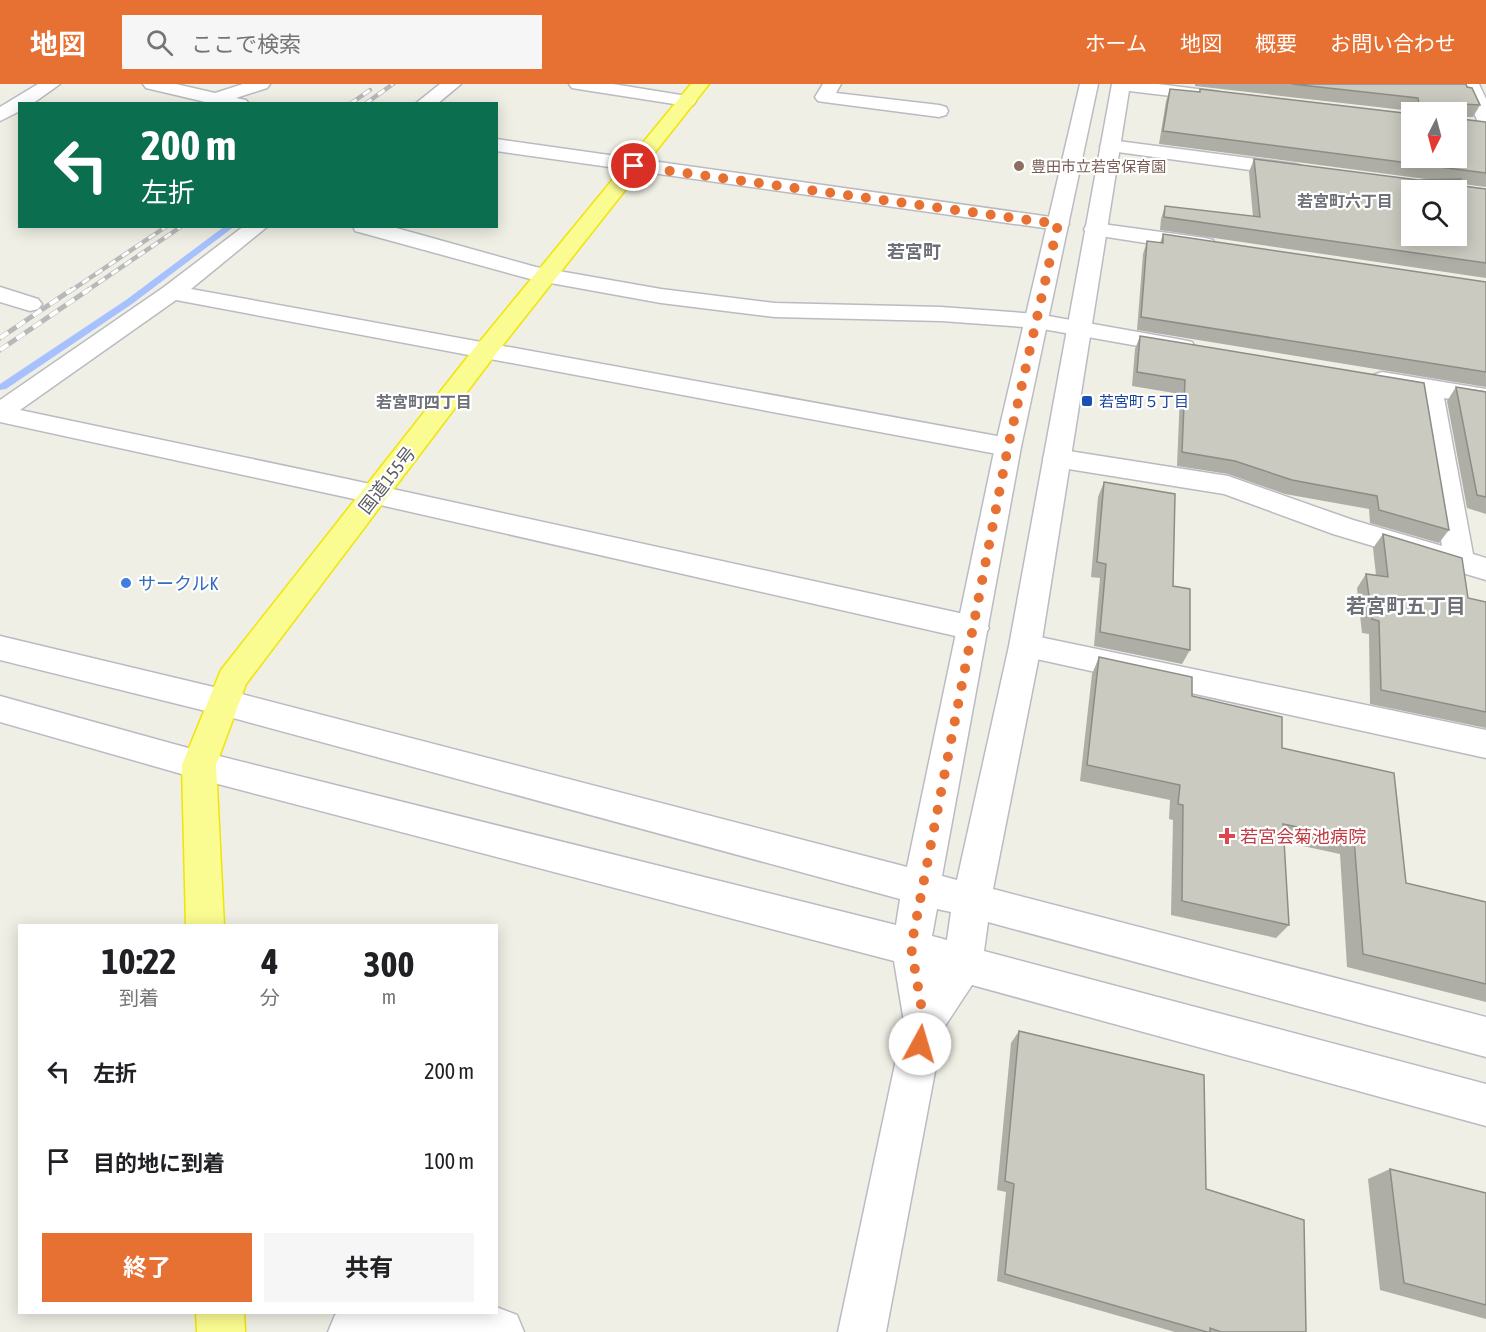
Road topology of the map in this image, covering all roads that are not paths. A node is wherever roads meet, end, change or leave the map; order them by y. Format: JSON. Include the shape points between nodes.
{"nodes":[{"id":1,"x":51,"y":84,"type":"edge"},
{"id":2,"x":152,"y":84,"type":"edge"},
{"id":3,"x":261,"y":84,"type":"edge"},
{"id":4,"x":452,"y":84,"type":"edge"},
{"id":5,"x":578,"y":84,"type":"edge"},
{"id":6,"x":832,"y":84,"type":"edge"},
{"id":7,"x":1089,"y":84,"type":"edge"},
{"id":8,"x":1470,"y":84,"type":"edge"},
{"id":9,"x":1121,"y":85,"type":"edge"},
{"id":10,"x":693,"y":93,"type":"edge"},
{"id":11,"x":1226,"y":97,"type":"edge"},
{"id":12,"x":217,"y":98,"type":"junction"},
{"id":13,"x":19,"y":102,"type":"edge"},
{"id":14,"x":232,"y":102,"type":"edge"},
{"id":15,"x":427,"y":102,"type":"edge"},
{"id":16,"x":18,"y":103,"type":"edge"},
{"id":17,"x":3,"y":111,"type":"edge"},
{"id":18,"x":939,"y":111,"type":"dead end"},
{"id":19,"x":1486,"y":120,"type":"edge"},
{"id":20,"x":1467,"y":125,"type":"edge"},
{"id":21,"x":1486,"y":127,"type":"edge"},
{"id":22,"x":498,"y":145,"type":"edge"},
{"id":23,"x":1110,"y":146,"type":"junction"},
{"id":24,"x":634,"y":166,"type":"junction"},
{"id":25,"x":1310,"y":172,"type":"edge"},
{"id":26,"x":1058,"y":224,"type":"junction"},
{"id":27,"x":255,"y":228,"type":"edge"},
{"id":28,"x":370,"y":228,"type":"edge"},
{"id":29,"x":1095,"y":229,"type":"junction"},
{"id":30,"x":1226,"y":248,"type":"edge"},
{"id":31,"x":545,"y":275,"type":"junction"},
{"id":32,"x":172,"y":292,"type":"junction"},
{"id":33,"x":0,"y":294,"type":"edge"},
{"id":34,"x":30,"y":304,"type":"dead end"},
{"id":35,"x":1037,"y":321,"type":"junction"},
{"id":36,"x":1079,"y":330,"type":"junction"},
{"id":37,"x":486,"y":350,"type":"junction"},
{"id":38,"x":1204,"y":351,"type":"edge"},
{"id":39,"x":1364,"y":377,"type":"edge"},
{"id":40,"x":1430,"y":388,"type":"junction"},
{"id":41,"x":1486,"y":397,"type":"edge"},
{"id":42,"x":0,"y":413,"type":"edge"},
{"id":43,"x":1008,"y":447,"type":"junction"},
{"id":44,"x":1056,"y":458,"type":"junction"},
{"id":45,"x":375,"y":496,"type":"junction"},
{"id":46,"x":1459,"y":561,"type":"junction"},
{"id":47,"x":1486,"y":569,"type":"edge"},
{"id":48,"x":973,"y":628,"type":"junction"},
{"id":49,"x":1025,"y":646,"type":"junction"},
{"id":50,"x":0,"y":648,"type":"edge"},
{"id":51,"x":222,"y":702,"type":"junction"},
{"id":52,"x":0,"y":709,"type":"edge"},
{"id":53,"x":1486,"y":744,"type":"edge"},
{"id":54,"x":199,"y":765,"type":"junction"},
{"id":55,"x":921,"y":889,"type":"junction"},
{"id":56,"x":971,"y":903,"type":"junction"},
{"id":57,"x":206,"y":924,"type":"edge"},
{"id":58,"x":911,"y":947,"type":"junction"},
{"id":59,"x":963,"y":964,"type":"junction"},
{"id":60,"x":924,"y":1022,"type":"junction"},
{"id":61,"x":1486,"y":1038,"type":"edge"},
{"id":62,"x":1486,"y":1105,"type":"edge"},
{"id":63,"x":220,"y":1314,"type":"edge"},
{"id":64,"x":406,"y":1314,"type":"edge"},
{"id":65,"x":442,"y":1314,"type":"edge"},
{"id":66,"x":221,"y":1332,"type":"edge"},
{"id":67,"x":352,"y":1332,"type":"edge"},
{"id":68,"x":500,"y":1332,"type":"edge"},
{"id":69,"x":862,"y":1332,"type":"edge"}],
"edges":[{"from":1,"to":13,"type":"street"},
{"from":2,"to":12,"type":"street"},
{"from":3,"to":12,"type":"street"},
{"from":4,"to":15,"type":"street"},
{"from":5,"to":10,"type":"street"},
{"from":6,"to":18,"type":"street","via":[[824,97]]},
{"from":7,"to":26,"type":"street"},
{"from":8,"to":19,"type":"street"},
{"from":9,"to":11,"type":"street"},
{"from":9,"to":23,"type":"street"},
{"from":10,"to":24,"type":"highway","name":"国道155号"},
{"from":12,"to":14,"type":"street"},
{"from":16,"to":17,"type":"street"},
{"from":20,"to":21,"type":"street"},
{"from":22,"to":24,"type":"street"},
{"from":23,"to":25,"type":"street"},
{"from":23,"to":29,"type":"street"},
{"from":24,"to":26,"type":"street"},
{"from":24,"to":31,"type":"highway","name":"国道155号"},
{"from":26,"to":35,"type":"street"},
{"from":27,"to":32,"type":"street"},
{"from":28,"to":31,"type":"street"},
{"from":29,"to":30,"type":"street"},
{"from":29,"to":36,"type":"street"},
{"from":31,"to":35,"type":"street","via":[[661,296],[775,310]]},
{"from":31,"to":37,"type":"highway","name":"国道155号"},
{"from":32,"to":37,"type":"street"},
{"from":32,"to":42,"type":"street"},
{"from":33,"to":34,"type":"street"},
{"from":35,"to":36,"type":"street"},
{"from":35,"to":43,"type":"street"},
{"from":36,"to":38,"type":"street"},
{"from":36,"to":44,"type":"street"},
{"from":37,"to":43,"type":"street"},
{"from":37,"to":45,"type":"highway","name":"国道155号"},
{"from":39,"to":40,"type":"street"},
{"from":40,"to":41,"type":"street"},
{"from":40,"to":46,"type":"street"},
{"from":42,"to":45,"type":"street"},
{"from":43,"to":48,"type":"street"},
{"from":44,"to":46,"type":"street","via":[[1228,485],[1343,527]]},
{"from":44,"to":49,"type":"street"},
{"from":45,"to":48,"type":"street"},
{"from":45,"to":51,"type":"highway","name":"国道155号","via":[[232,679]]},
{"from":46,"to":47,"type":"street"},
{"from":48,"to":55,"type":"street"},
{"from":49,"to":53,"type":"street"},
{"from":49,"to":56,"type":"street"},
{"from":50,"to":51,"type":"street"},
{"from":51,"to":54,"type":"highway","name":"国道155号"},
{"from":51,"to":55,"type":"street"},
{"from":52,"to":54,"type":"street"},
{"from":54,"to":57,"type":"highway","name":"国道155号"},
{"from":54,"to":58,"type":"street"},
{"from":55,"to":56,"type":"street"},
{"from":55,"to":58,"type":"street"},
{"from":56,"to":59,"type":"street"},
{"from":56,"to":61,"type":"street"},
{"from":58,"to":59,"type":"street"},
{"from":58,"to":60,"type":"street"},
{"from":59,"to":60,"type":"street"},
{"from":59,"to":62,"type":"street"},
{"from":60,"to":69,"type":"street"},
{"from":63,"to":66,"type":"highway"},
{"from":64,"to":67,"type":"street"},
{"from":65,"to":68,"type":"street"}]}
